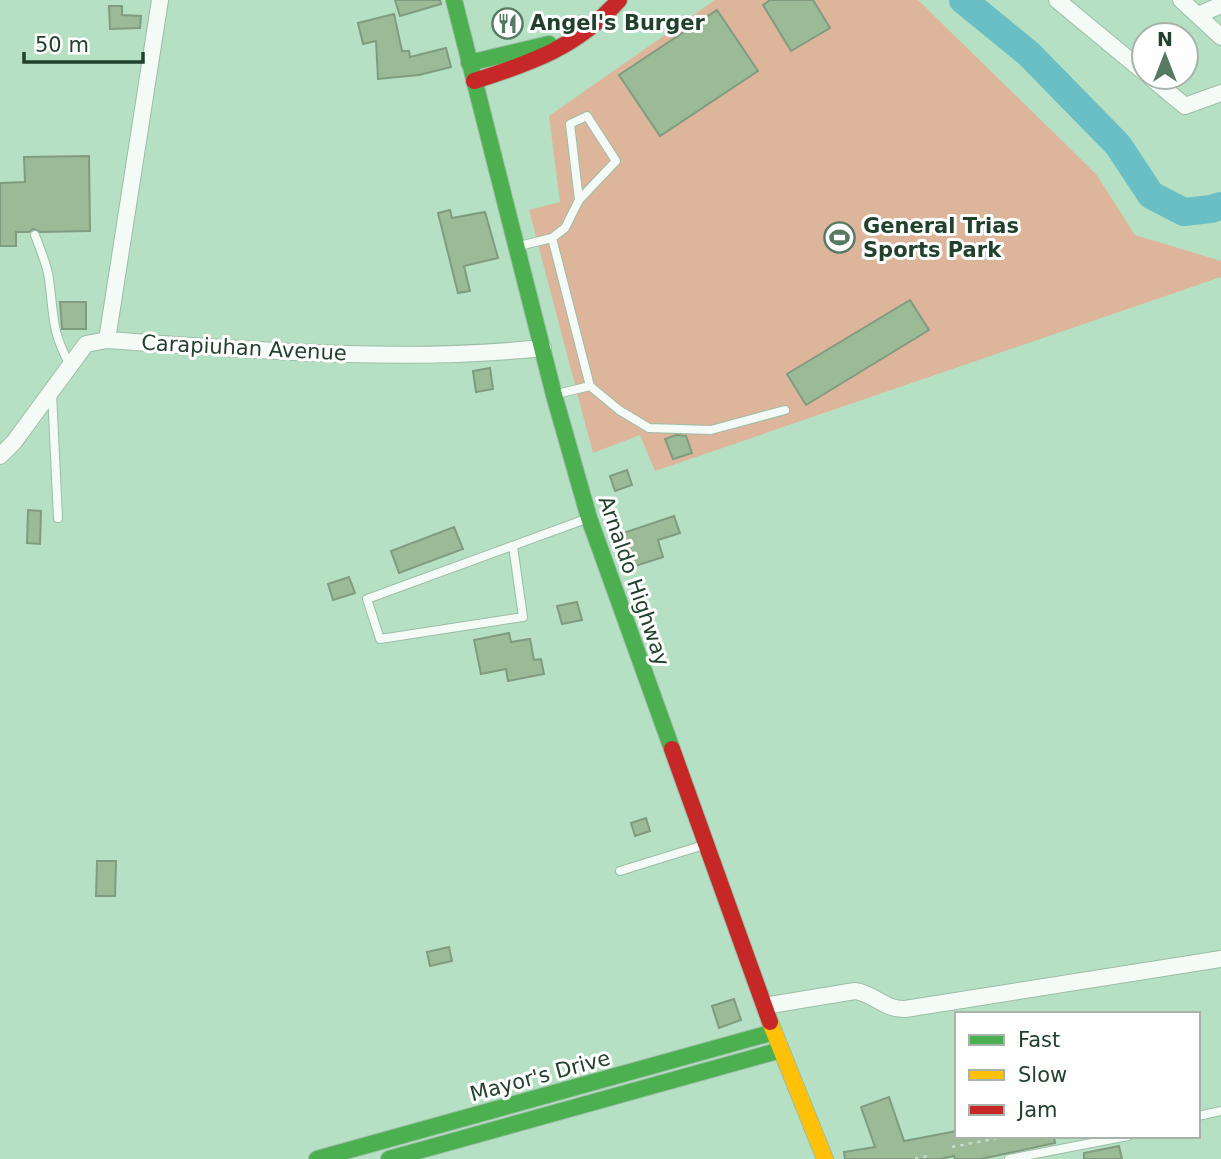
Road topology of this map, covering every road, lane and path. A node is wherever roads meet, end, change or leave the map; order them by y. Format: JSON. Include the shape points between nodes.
{"nodes":[{"id":1,"x":160,"y":0,"type":"edge"},
{"id":2,"x":454,"y":0,"type":"edge"},
{"id":3,"x":619,"y":0,"type":"edge"},
{"id":4,"x":1057,"y":0,"type":"edge"},
{"id":5,"x":1181,"y":0,"type":"edge"},
{"id":6,"x":1221,"y":5,"type":"edge"},
{"id":7,"x":1198,"y":15,"type":"junction"},
{"id":8,"x":1221,"y":37,"type":"edge"},
{"id":9,"x":576,"y":40,"type":"junction"},
{"id":10,"x":1130,"y":60,"type":"edge"},
{"id":11,"x":470,"y":63,"type":"junction"},
{"id":12,"x":474,"y":81,"type":"junction"},
{"id":13,"x":1167,"y":91,"type":"edge"},
{"id":14,"x":1221,"y":93,"type":"edge"},
{"id":15,"x":579,"y":200,"type":"junction"},
{"id":16,"x":35,"y":235,"type":"dead end"},
{"id":17,"x":552,"y":238,"type":"junction"},
{"id":18,"x":518,"y":246,"type":"junction"},
{"id":19,"x":107,"y":340,"type":"junction"},
{"id":20,"x":543,"y":348,"type":"junction"},
{"id":21,"x":70,"y":365,"type":"junction"},
{"id":22,"x":590,"y":386,"type":"junction"},
{"id":23,"x":51,"y":390,"type":"junction"},
{"id":24,"x":554,"y":395,"type":"junction"},
{"id":25,"x":785,"y":410,"type":"dead end"},
{"id":26,"x":0,"y":456,"type":"edge"},
{"id":27,"x":58,"y":518,"type":"dead end"},
{"id":28,"x":589,"y":518,"type":"junction"},
{"id":29,"x":513,"y":546,"type":"junction"},
{"id":30,"x":705,"y":844,"type":"junction"},
{"id":31,"x":620,"y":871,"type":"dead end"},
{"id":32,"x":1221,"y":959,"type":"edge"},
{"id":33,"x":764,"y":1006,"type":"junction"},
{"id":34,"x":774,"y":1032,"type":"junction"},
{"id":35,"x":781,"y":1050,"type":"junction"},
{"id":36,"x":1221,"y":1111,"type":"edge"},
{"id":37,"x":1200,"y":1116,"type":"edge"},
{"id":38,"x":998,"y":1138,"type":"edge"},
{"id":39,"x":1118,"y":1138,"type":"edge"},
{"id":40,"x":953,"y":1147,"type":"dead end"},
{"id":41,"x":928,"y":1156,"type":"dead end"},
{"id":42,"x":327,"y":1158,"type":"edge"},
{"id":43,"x":389,"y":1159,"type":"edge"},
{"id":44,"x":825,"y":1159,"type":"edge"},
{"id":45,"x":915,"y":1159,"type":"edge"},
{"id":46,"x":1009,"y":1159,"type":"edge"}],
"edges":[{"from":1,"to":19,"type":"street"},
{"from":2,"to":11,"type":"main road","name":"Arnaldo Highway"},
{"from":3,"to":9,"type":"main road"},
{"from":4,"to":10,"type":"street"},
{"from":5,"to":7,"type":"street"},
{"from":6,"to":7,"type":"street"},
{"from":7,"to":8,"type":"street"},
{"from":9,"to":11,"type":"main road"},
{"from":9,"to":12,"type":"main road","via":[[540,61]]},
{"from":11,"to":12,"type":"main road","name":"Arnaldo Highway"},
{"from":12,"to":18,"type":"main road","name":"Arnaldo Highway"},
{"from":13,"to":14,"type":"street","via":[[1185,106]]},
{"from":15,"to":15,"type":"lane","via":[[615,161],[587,116],[570,124]]},
{"from":15,"to":17,"type":"lane","via":[[565,228]]},
{"from":16,"to":21,"type":"lane","via":[[49,276],[58,344]]},
{"from":17,"to":18,"type":"lane"},
{"from":17,"to":22,"type":"lane"},
{"from":18,"to":20,"type":"main road","name":"Arnaldo Highway"},
{"from":19,"to":20,"type":"street","name":"Carapiuhan Avenue","via":[[333,355],[475,355]]},
{"from":19,"to":21,"type":"street","via":[[86,344]]},
{"from":20,"to":24,"type":"main road","name":"Arnaldo Highway"},
{"from":21,"to":23,"type":"street"},
{"from":22,"to":24,"type":"lane"},
{"from":22,"to":25,"type":"lane","via":[[642,425],[656,428],[711,430]]},
{"from":23,"to":26,"type":"street"},
{"from":23,"to":27,"type":"lane"},
{"from":24,"to":28,"type":"main road","name":"Arnaldo Highway"},
{"from":28,"to":29,"type":"lane"},
{"from":28,"to":30,"type":"main road","name":"Arnaldo Highway"},
{"from":29,"to":29,"type":"lane","via":[[367,599],[380,639],[523,617]]},
{"from":30,"to":31,"type":"lane"},
{"from":30,"to":33,"type":"main road","name":"Arnaldo Highway"},
{"from":32,"to":33,"type":"street","via":[[905,1009],[855,991]]},
{"from":33,"to":34,"type":"main road","name":"Arnaldo Highway"},
{"from":34,"to":35,"type":"main road","name":"Arnaldo Highway"},
{"from":34,"to":42,"type":"main road","name":"Mayor's Drive"},
{"from":35,"to":43,"type":"main road","name":"Mayor's Drive"},
{"from":35,"to":44,"type":"main road","name":"Arnaldo Highway"},
{"from":36,"to":37,"type":"lane"},
{"from":38,"to":40,"type":"path"},
{"from":39,"to":46,"type":"lane"},
{"from":41,"to":45,"type":"path"}]}
